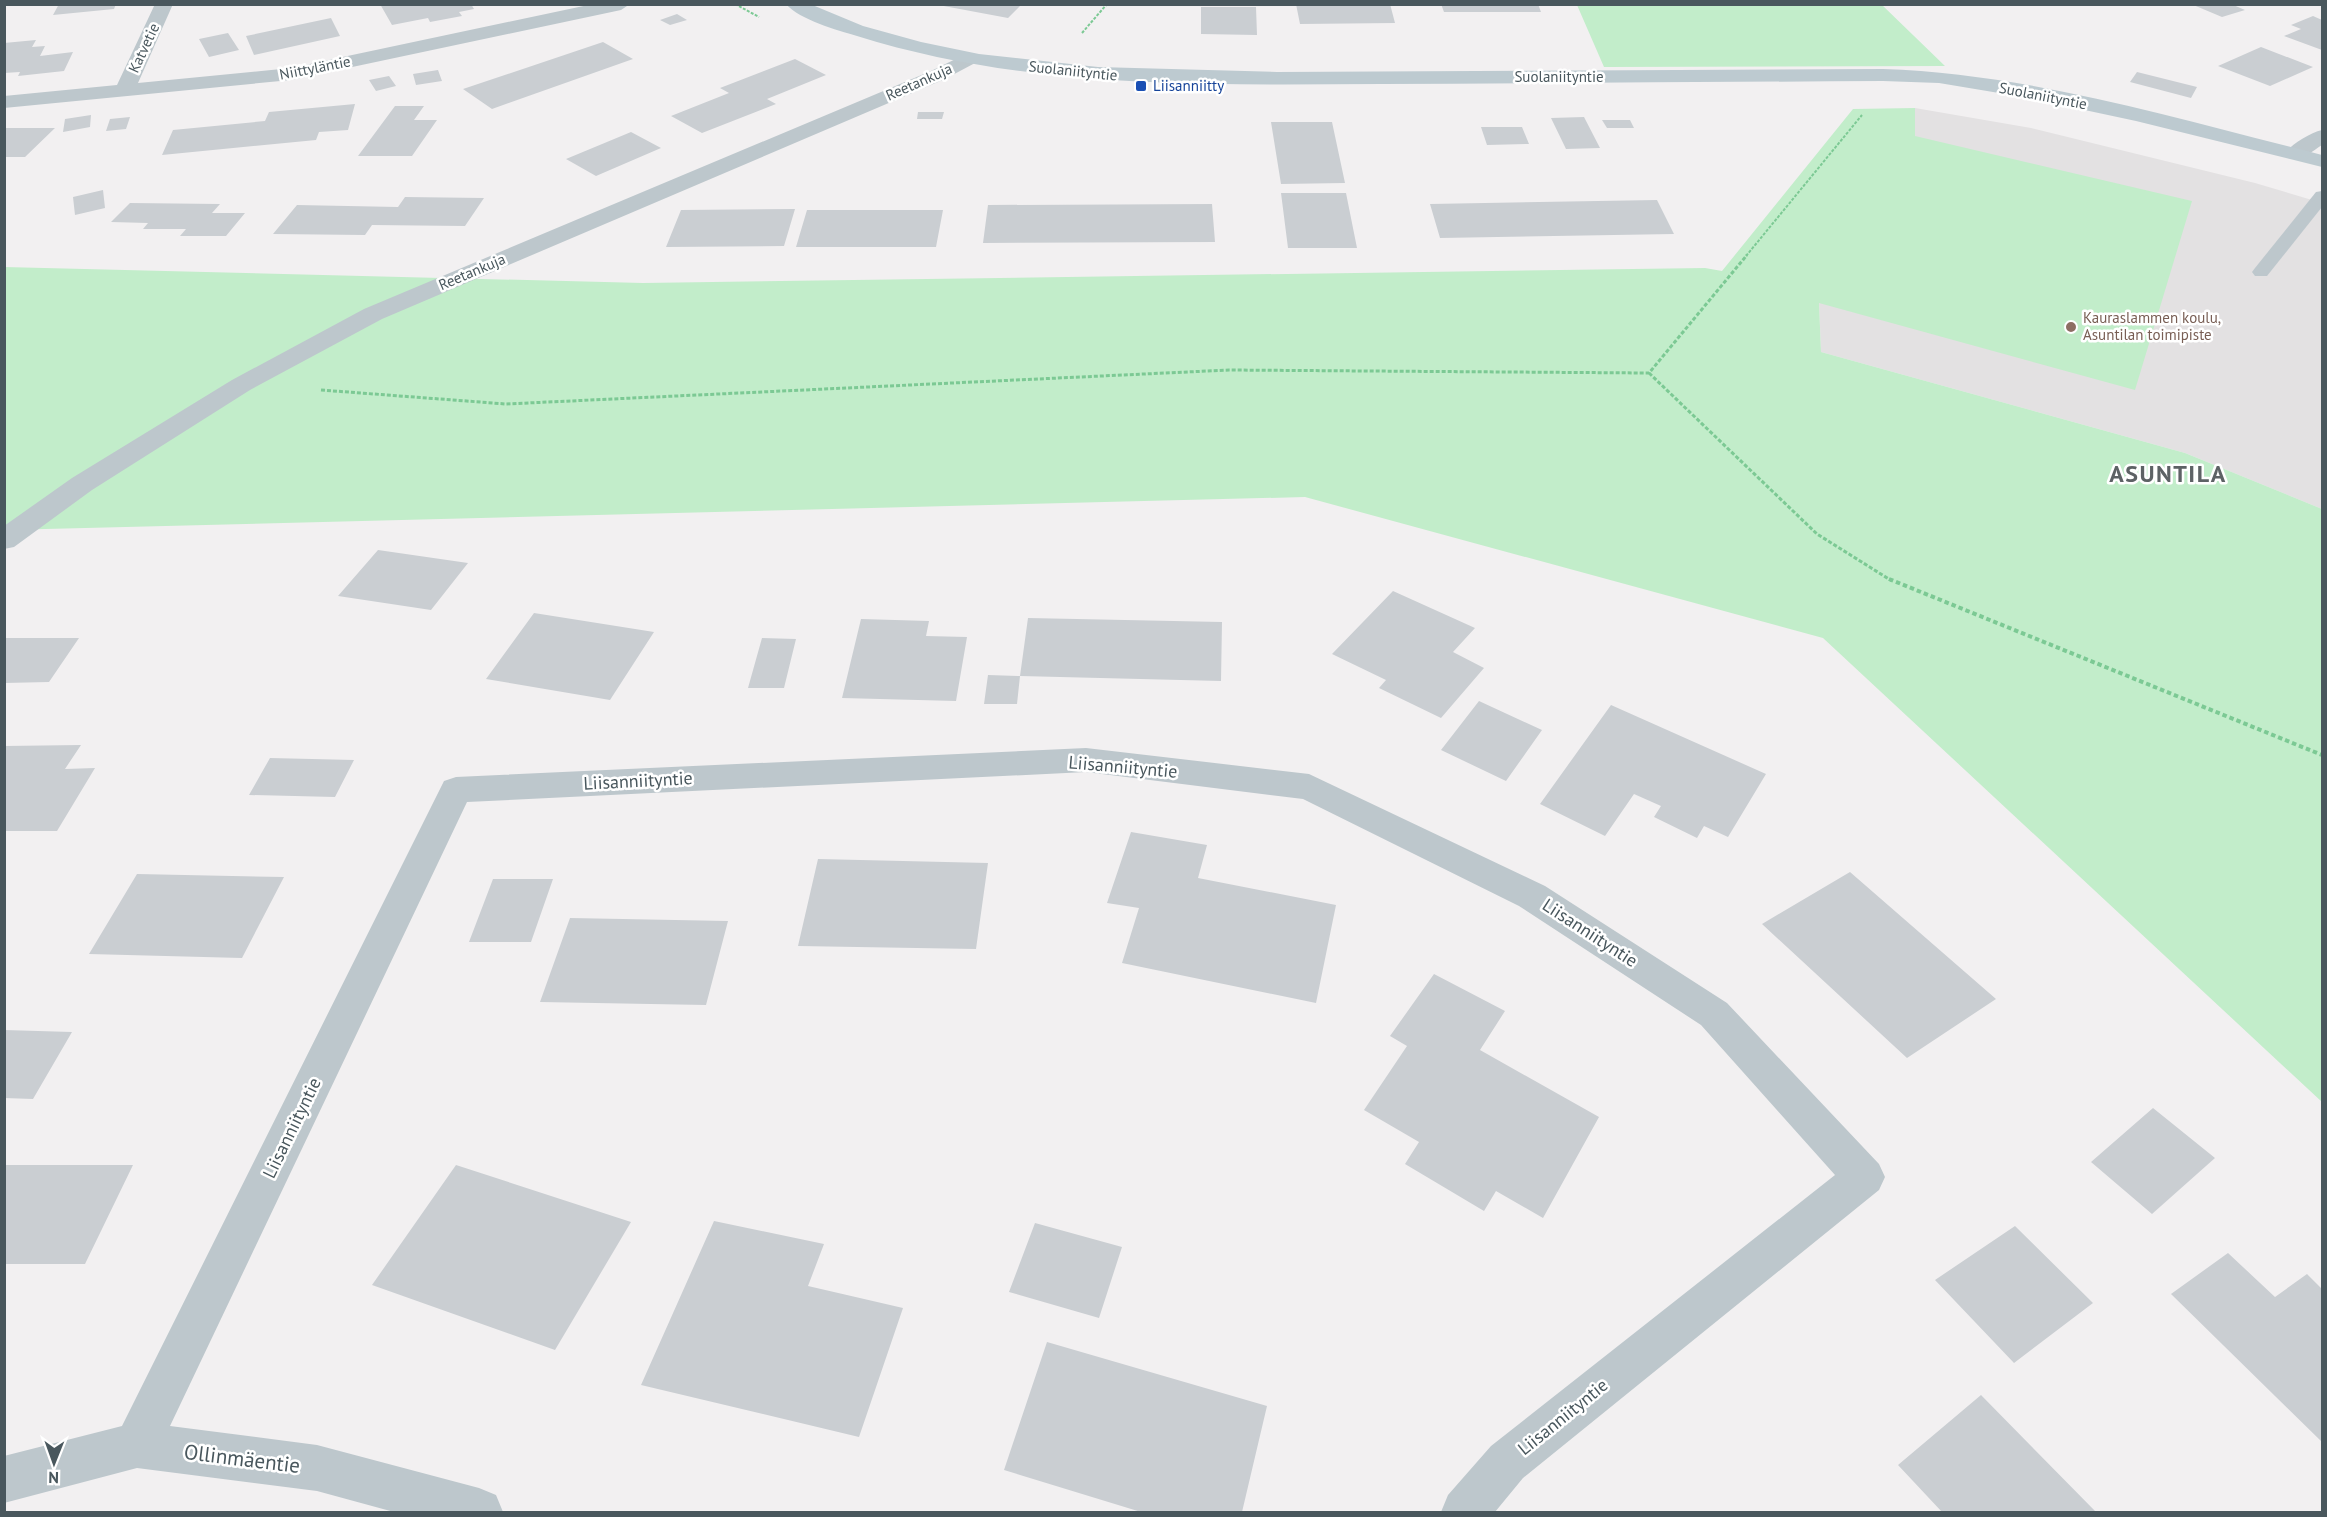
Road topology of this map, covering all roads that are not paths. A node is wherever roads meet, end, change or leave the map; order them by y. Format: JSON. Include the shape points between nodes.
{"nodes":[{"id":1,"x":164,"y":4,"type":"edge"},
{"id":2,"x":621,"y":4,"type":"edge"},
{"id":3,"x":795,"y":4,"type":"edge"},
{"id":4,"x":968,"y":59,"type":"junction"},
{"id":5,"x":124,"y":90,"type":"junction"},
{"id":6,"x":4,"y":102,"type":"edge"},
{"id":7,"x":2322,"y":136,"type":"edge"},
{"id":8,"x":2296,"y":153,"type":"junction"},
{"id":9,"x":2322,"y":161,"type":"edge"},
{"id":10,"x":2322,"y":196,"type":"edge"},
{"id":11,"x":2261,"y":272,"type":"dead end"},
{"id":12,"x":4,"y":540,"type":"edge"},
{"id":13,"x":137,"y":1445,"type":"junction"},
{"id":14,"x":4,"y":1480,"type":"edge"},
{"id":15,"x":479,"y":1512,"type":"edge"},
{"id":16,"x":1465,"y":1512,"type":"edge"}],
"edges":[{"from":1,"to":5,"type":"street","name":"Katvetie"},
{"from":2,"to":5,"type":"street","name":"Niittyläntie","via":[[291,74]]},
{"from":3,"to":4,"type":"street","name":"Suolaniityntie","via":[[814,15],[884,39]]},
{"from":4,"to":8,"type":"street","name":"Suolaniityntie","via":[[1123,76],[1939,77],[2029,92]]},
{"from":4,"to":12,"type":"street","name":"Reetankuja","via":[[373,314],[241,385],[82,484]]},
{"from":5,"to":6,"type":"street","name":"Niittyläntie"},
{"from":7,"to":8,"type":"street"},
{"from":8,"to":9,"type":"street","name":"Suolaniityntie"},
{"from":10,"to":11,"type":"lane"},
{"from":13,"to":14,"type":"street","name":"Ollinmäentie"},
{"from":13,"to":15,"type":"street","name":"Ollinmäentie","via":[[317,1468]]},
{"from":13,"to":16,"type":"street","name":"Liisanniityntie","via":[[456,790],[1086,760],[1309,787],[1533,896],[1714,1014],[1864,1177],[1507,1462]]}]}
